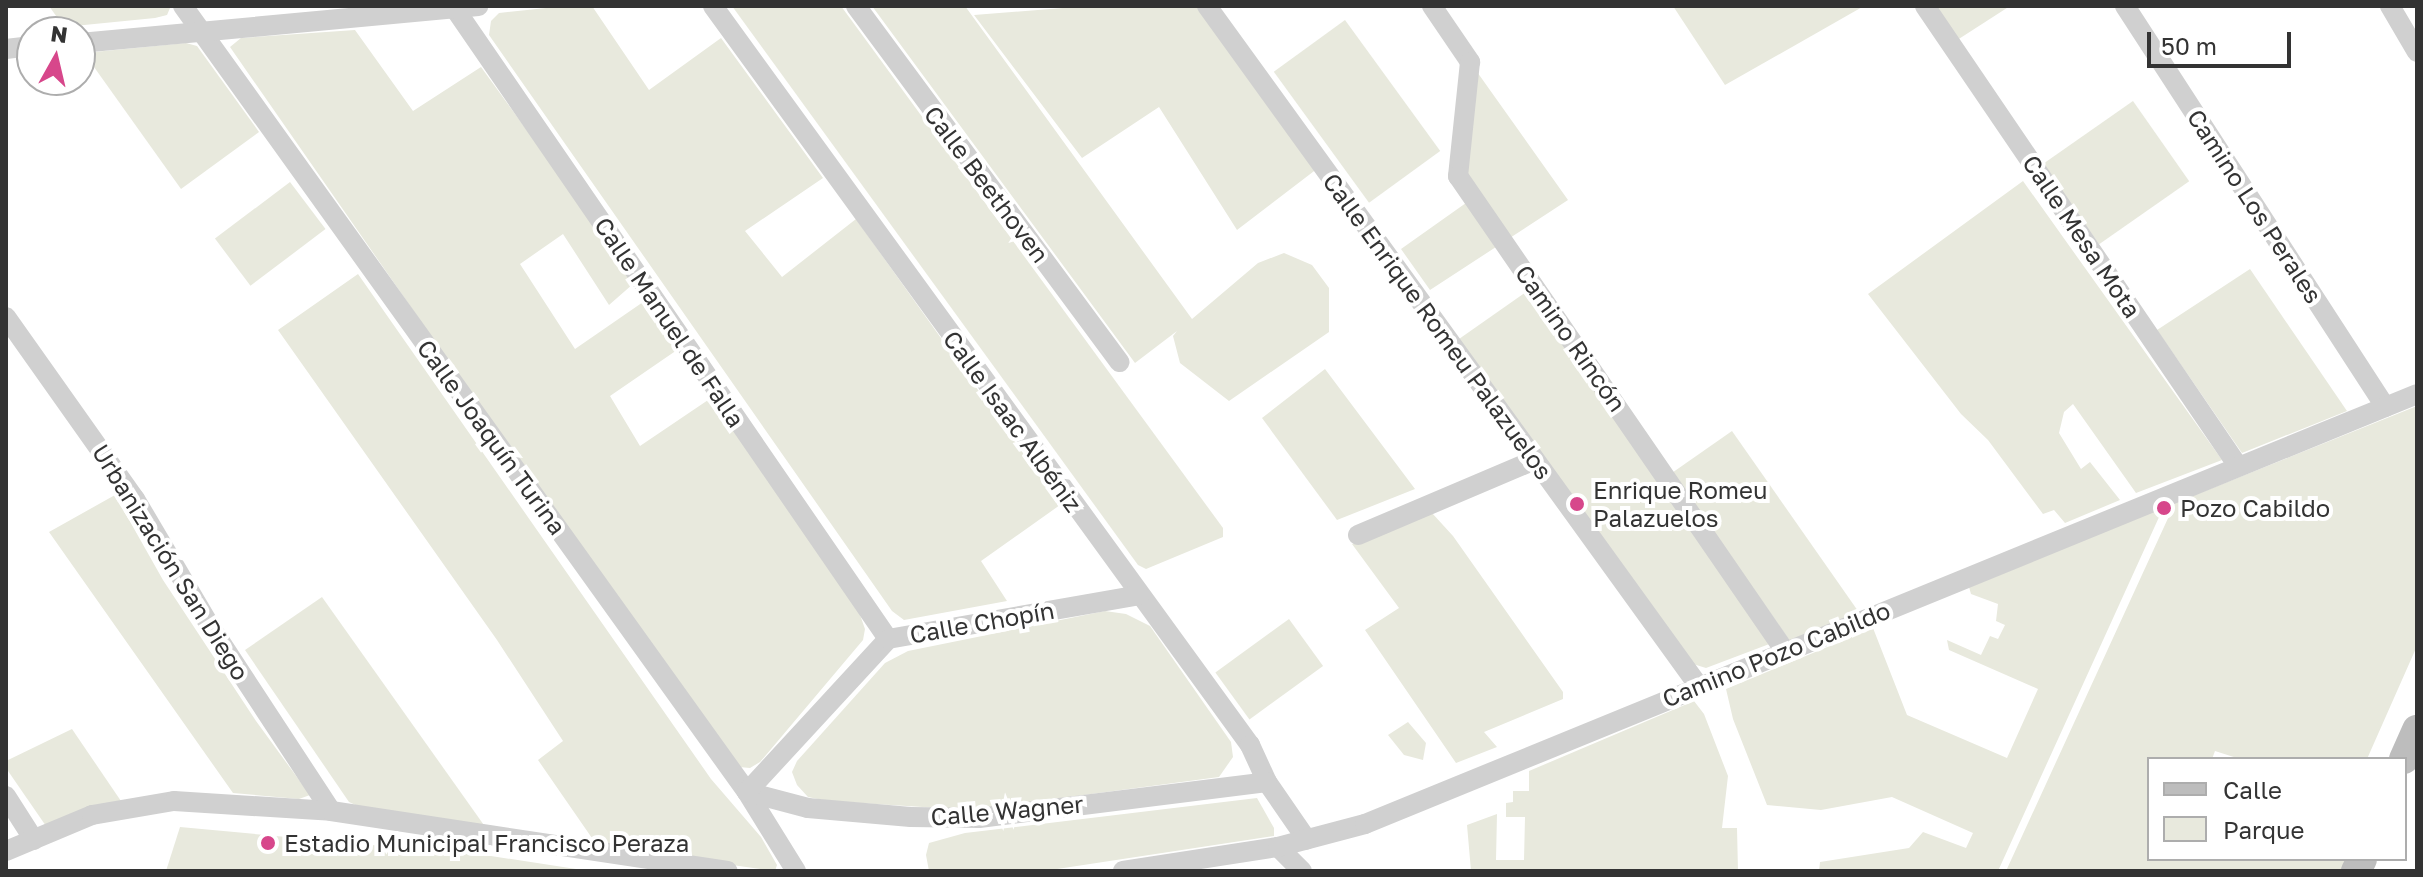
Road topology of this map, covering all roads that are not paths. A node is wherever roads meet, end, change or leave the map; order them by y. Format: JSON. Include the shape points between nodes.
{"nodes":[{"id":1,"x":183,"y":6,"type":"edge"},
{"id":2,"x":478,"y":6,"type":"edge"},
{"id":3,"x":713,"y":6,"type":"edge"},
{"id":4,"x":856,"y":6,"type":"edge"},
{"id":5,"x":1207,"y":6,"type":"edge"},
{"id":6,"x":1432,"y":6,"type":"edge"},
{"id":7,"x":1925,"y":6,"type":"edge"},
{"id":8,"x":2125,"y":6,"type":"edge"},
{"id":9,"x":2390,"y":6,"type":"edge"},
{"id":10,"x":454,"y":7,"type":"edge"},
{"id":11,"x":202,"y":33,"type":"junction"},
{"id":12,"x":96,"y":42,"type":"edge"},
{"id":13,"x":2417,"y":52,"type":"edge"},
{"id":14,"x":6,"y":317,"type":"edge"},
{"id":15,"x":1119,"y":362,"type":"dead end"},
{"id":16,"x":2417,"y":394,"type":"edge"},
{"id":17,"x":2385,"y":407,"type":"junction"},
{"id":18,"x":1535,"y":460,"type":"junction"},
{"id":19,"x":2238,"y":466,"type":"junction"},
{"id":20,"x":1358,"y":535,"type":"dead end"},
{"id":21,"x":1139,"y":595,"type":"junction"},
{"id":22,"x":888,"y":639,"type":"junction"},
{"id":23,"x":1785,"y":651,"type":"junction"},
{"id":24,"x":1698,"y":685,"type":"junction"},
{"id":25,"x":2417,"y":730,"type":"edge"},
{"id":26,"x":2405,"y":757,"type":"edge"},
{"id":27,"x":1267,"y":782,"type":"junction"},
{"id":28,"x":747,"y":792,"type":"junction"},
{"id":29,"x":6,"y":796,"type":"edge"},
{"id":30,"x":331,"y":811,"type":"junction"},
{"id":31,"x":34,"y":840,"type":"junction"},
{"id":32,"x":1307,"y":840,"type":"junction"},
{"id":33,"x":1278,"y":847,"type":"junction"},
{"id":34,"x":6,"y":851,"type":"edge"},
{"id":35,"x":727,"y":871,"type":"edge"},
{"id":36,"x":796,"y":871,"type":"edge"},
{"id":37,"x":1123,"y":871,"type":"edge"},
{"id":38,"x":1302,"y":871,"type":"edge"}],
"edges":[{"from":1,"to":11,"type":"street","name":"Calle Joaquín Turina"},
{"from":2,"to":10,"type":"street"},
{"from":3,"to":21,"type":"street","name":"Calle Isaac Albéniz"},
{"from":4,"to":15,"type":"street","name":"Calle Beethoven"},
{"from":5,"to":18,"type":"street","name":"Calle Enrique Romeu Palazuelos"},
{"from":6,"to":23,"type":"street","name":"Camino Rincón","via":[[1470,62],[1458,176]]},
{"from":7,"to":19,"type":"street","name":"Calle Mesa Mota"},
{"from":8,"to":17,"type":"street","name":"Camino Los Perales"},
{"from":9,"to":13,"type":"street"},
{"from":10,"to":11,"type":"street"},
{"from":10,"to":22,"type":"street","name":"Calle Manuel de Falla"},
{"from":11,"to":12,"type":"street"},
{"from":11,"to":28,"type":"street","name":"Calle Joaquín Turina"},
{"from":14,"to":30,"type":"street","name":"Urbanización San Diego","via":[[135,499]]},
{"from":16,"to":17,"type":"street","name":"Camino Pozo Cabildo"},
{"from":17,"to":19,"type":"street","name":"Camino Pozo Cabildo"},
{"from":18,"to":20,"type":"street"},
{"from":18,"to":24,"type":"street","name":"Calle Enrique Romeu Palazuelos"},
{"from":19,"to":23,"type":"street","name":"Camino Pozo Cabildo"},
{"from":21,"to":22,"type":"street","name":"Calle Chopín"},
{"from":21,"to":27,"type":"street","name":"Calle Isaac Albéniz","via":[[1250,745]]},
{"from":22,"to":28,"type":"street","name":"Calle Chopín"},
{"from":23,"to":24,"type":"street","name":"Camino Pozo Cabildo"},
{"from":24,"to":32,"type":"street","name":"Camino Pozo Cabildo","via":[[1365,824]]},
{"from":25,"to":26,"type":"street"},
{"from":27,"to":28,"type":"street","name":"Calle Wagner","via":[[979,818],[808,808]]},
{"from":27,"to":32,"type":"street","name":"Calle Isaac Albéniz"},
{"from":28,"to":36,"type":"street","name":"Calle Joaquín Turina"},
{"from":29,"to":31,"type":"street"},
{"from":30,"to":31,"type":"street","via":[[174,801],[92,815]]},
{"from":30,"to":35,"type":"street"},
{"from":31,"to":34,"type":"street"},
{"from":32,"to":33,"type":"street","name":"Camino Pozo Cabildo"},
{"from":33,"to":37,"type":"street","name":"Camino Pozo Cabildo"},
{"from":33,"to":38,"type":"street"}]}
